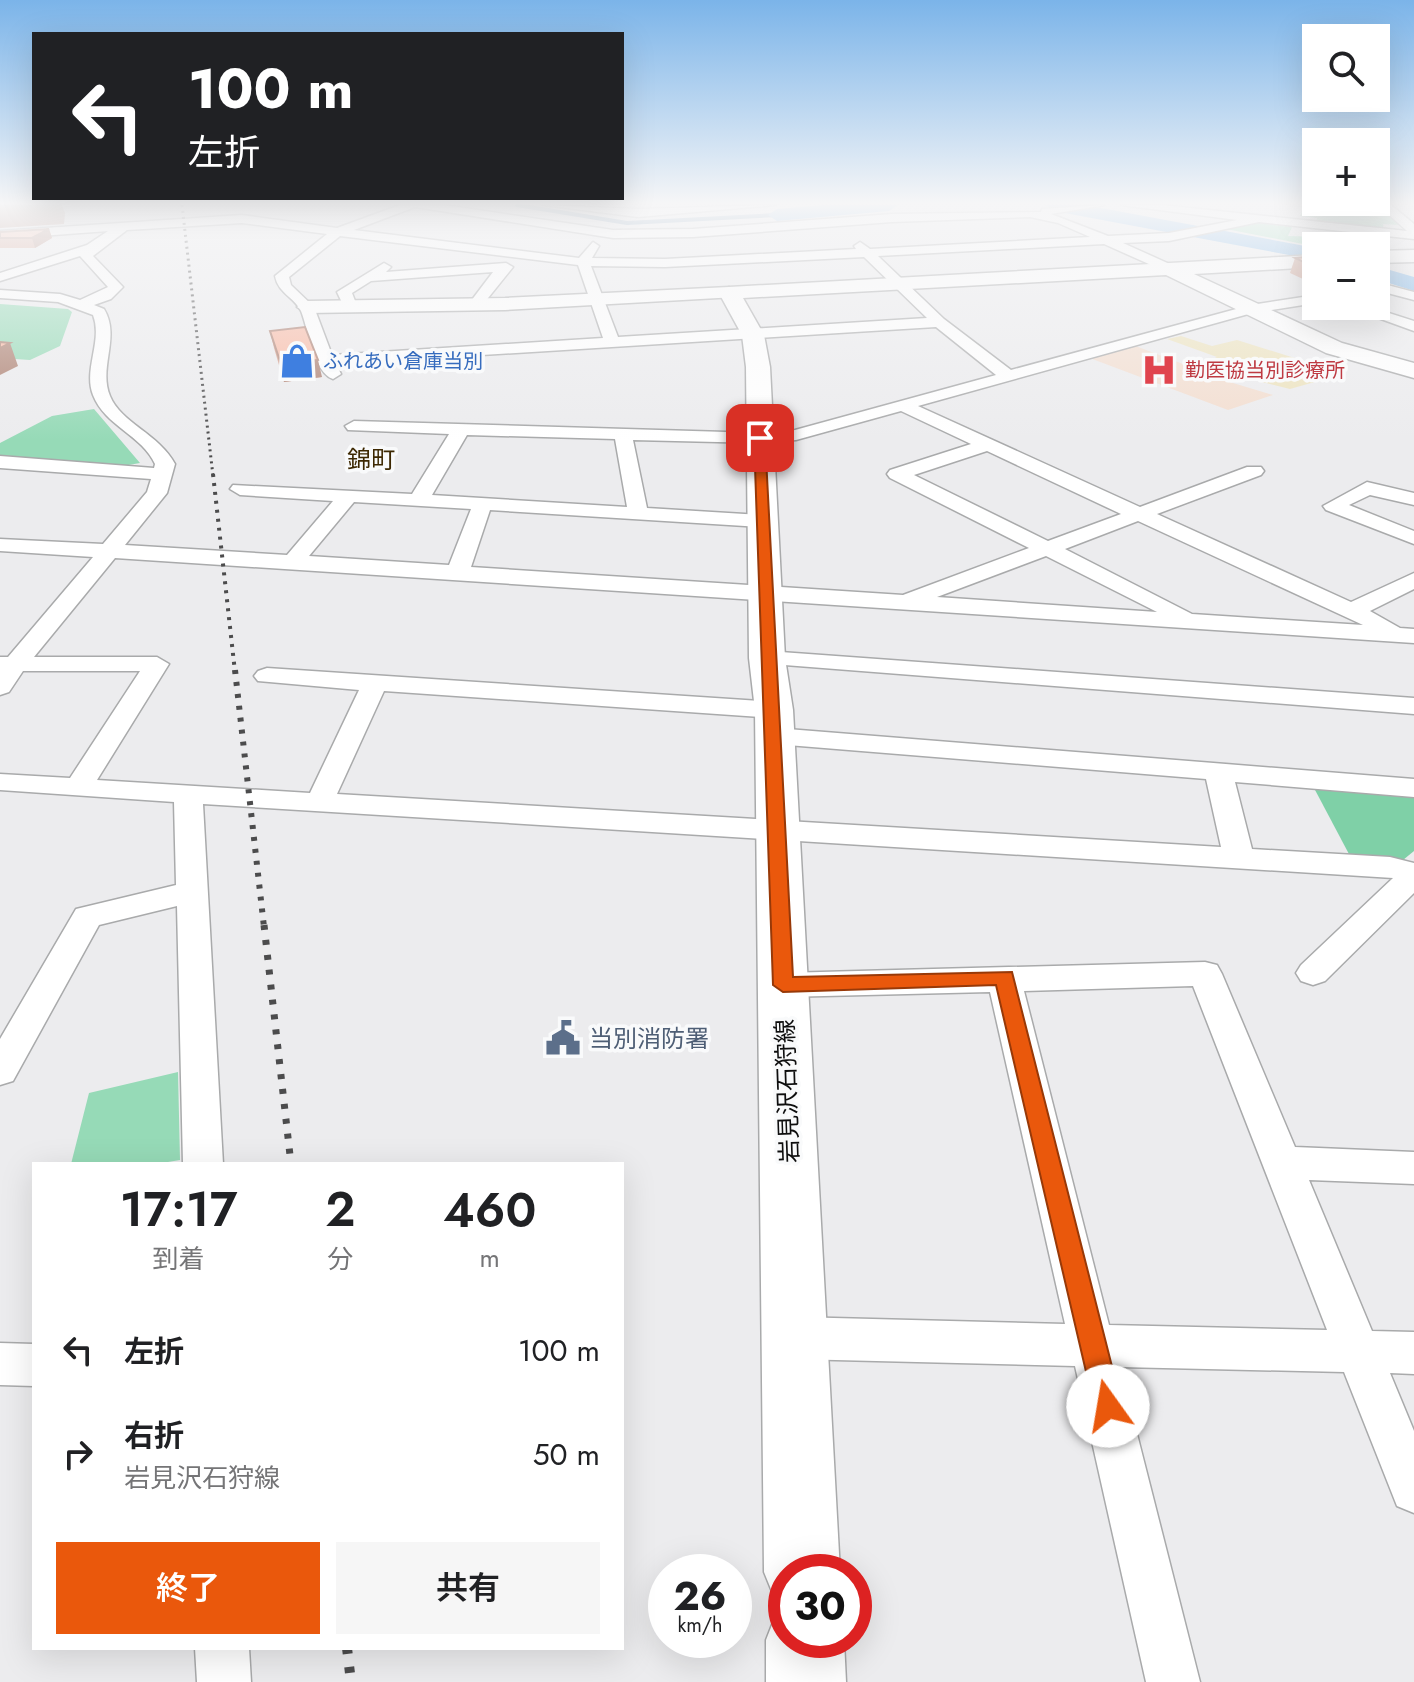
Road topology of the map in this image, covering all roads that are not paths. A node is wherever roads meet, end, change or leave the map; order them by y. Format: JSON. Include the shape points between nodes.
{"nodes":[{"id":1,"x":112,"y":283,"type":"edge"},
{"id":2,"x":283,"y":283,"type":"edge"},
{"id":3,"x":358,"y":283,"type":"edge"},
{"id":4,"x":491,"y":283,"type":"edge"},
{"id":5,"x":591,"y":283,"type":"edge"},
{"id":6,"x":685,"y":283,"type":"edge"},
{"id":7,"x":724,"y":283,"type":"edge"},
{"id":8,"x":898,"y":283,"type":"edge"},
{"id":9,"x":1199,"y":283,"type":"edge"},
{"id":10,"x":1390,"y":290,"type":"edge"},
{"id":11,"x":0,"y":294,"type":"edge"},
{"id":12,"x":1414,"y":296,"type":"edge"},
{"id":13,"x":597,"y":300,"type":"junction"},
{"id":14,"x":1302,"y":301,"type":"edge"},
{"id":15,"x":84,"y":304,"type":"junction"},
{"id":16,"x":475,"y":305,"type":"junction"},
{"id":17,"x":350,"y":306,"type":"junction"},
{"id":18,"x":307,"y":307,"type":"junction"},
{"id":19,"x":1251,"y":309,"type":"junction"},
{"id":20,"x":1390,"y":318,"type":"edge"},
{"id":21,"x":939,"y":322,"type":"junction"},
{"id":22,"x":1414,"y":326,"type":"edge"},
{"id":23,"x":753,"y":335,"type":"junction"},
{"id":24,"x":612,"y":343,"type":"junction"},
{"id":25,"x":1414,"y":371,"type":"edge"},
{"id":26,"x":1009,"y":377,"type":"junction"},
{"id":27,"x":903,"y":406,"type":"junction"},
{"id":28,"x":354,"y":426,"type":"dead end"},
{"id":29,"x":461,"y":430,"type":"junction"},
{"id":30,"x":623,"y":434,"type":"junction"},
{"id":31,"x":760,"y":438,"type":"junction"},
{"id":32,"x":988,"y":445,"type":"junction"},
{"id":33,"x":1,"y":463,"type":"edge"},
{"id":34,"x":1254,"y":471,"type":"dead end"},
{"id":35,"x":164,"y":474,"type":"junction"},
{"id":36,"x":240,"y":489,"type":"dead end"},
{"id":37,"x":349,"y":495,"type":"junction"},
{"id":38,"x":419,"y":499,"type":"junction"},
{"id":39,"x":1414,"y":499,"type":"edge"},
{"id":40,"x":483,"y":503,"type":"junction"},
{"id":41,"x":638,"y":513,"type":"junction"},
{"id":42,"x":1138,"y":513,"type":"junction"},
{"id":43,"x":761,"y":521,"type":"junction"},
{"id":44,"x":1414,"y":538,"type":"edge"},
{"id":45,"x":0,"y":545,"type":"edge"},
{"id":46,"x":1045,"y":549,"type":"junction"},
{"id":47,"x":108,"y":552,"type":"junction"},
{"id":48,"x":293,"y":561,"type":"junction"},
{"id":49,"x":457,"y":574,"type":"junction"},
{"id":50,"x":1414,"y":580,"type":"edge"},
{"id":51,"x":765,"y":594,"type":"junction"},
{"id":52,"x":903,"y":603,"type":"junction"},
{"id":53,"x":1352,"y":611,"type":"junction"},
{"id":54,"x":1193,"y":622,"type":"junction"},
{"id":55,"x":1409,"y":636,"type":"edge"},
{"id":56,"x":767,"y":658,"type":"junction"},
{"id":57,"x":7,"y":664,"type":"edge"},
{"id":58,"x":267,"y":676,"type":"dead end"},
{"id":59,"x":375,"y":683,"type":"junction"},
{"id":60,"x":0,"y":687,"type":"edge"},
{"id":61,"x":1414,"y":706,"type":"edge"},
{"id":62,"x":774,"y":723,"type":"junction"},
{"id":63,"x":1218,"y":772,"type":"junction"},
{"id":64,"x":0,"y":782,"type":"edge"},
{"id":65,"x":78,"y":787,"type":"junction"},
{"id":66,"x":1414,"y":788,"type":"edge"},
{"id":67,"x":188,"y":794,"type":"junction"},
{"id":68,"x":320,"y":801,"type":"junction"},
{"id":69,"x":778,"y":832,"type":"junction"},
{"id":70,"x":1239,"y":858,"type":"junction"},
{"id":71,"x":1414,"y":874,"type":"edge"},
{"id":72,"x":192,"y":892,"type":"junction"},
{"id":73,"x":1313,"y":973,"type":"dead end"},
{"id":74,"x":1004,"y":977,"type":"junction"},
{"id":75,"x":783,"y":985,"type":"junction"},
{"id":76,"x":0,"y":1071,"type":"edge"},
{"id":77,"x":203,"y":1162,"type":"edge"},
{"id":78,"x":1282,"y":1163,"type":"junction"},
{"id":79,"x":1414,"y":1168,"type":"edge"},
{"id":80,"x":795,"y":1338,"type":"junction"},
{"id":81,"x":1094,"y":1345,"type":"junction"},
{"id":82,"x":1358,"y":1351,"type":"junction"},
{"id":83,"x":1414,"y":1353,"type":"edge"},
{"id":84,"x":0,"y":1364,"type":"edge"},
{"id":85,"x":32,"y":1365,"type":"edge"},
{"id":86,"x":1414,"y":1489,"type":"edge"},
{"id":87,"x":801,"y":1554,"type":"edge"},
{"id":88,"x":222,"y":1650,"type":"edge"},
{"id":89,"x":805,"y":1658,"type":"edge"},
{"id":90,"x":224,"y":1682,"type":"edge"},
{"id":91,"x":806,"y":1682,"type":"edge"},
{"id":92,"x":1173,"y":1682,"type":"edge"}],
"edges":[{"from":1,"to":15,"type":"street","via":[[116,287],[106,296]]},
{"from":2,"to":18,"type":"street"},
{"from":3,"to":17,"type":"street","via":[[344,292]]},
{"from":4,"to":16,"type":"street"},
{"from":5,"to":13,"type":"street"},
{"from":6,"to":13,"type":"main road"},
{"from":7,"to":23,"type":"main road","name":"岩見沢石狩線"},
{"from":8,"to":21,"type":"street"},
{"from":9,"to":19,"type":"main road"},
{"from":10,"to":12,"type":"street"},
{"from":11,"to":15,"type":"street"},
{"from":13,"to":16,"type":"main road"},
{"from":13,"to":24,"type":"street"},
{"from":14,"to":19,"type":"street"},
{"from":15,"to":35,"type":"street","via":[[99,312],[103,322],[101,397],[157,447]]},
{"from":16,"to":17,"type":"main road"},
{"from":17,"to":18,"type":"main road"},
{"from":18,"to":24,"type":"street","via":[[330,367]]},
{"from":19,"to":25,"type":"main road","via":[[1334,348]]},
{"from":19,"to":26,"type":"street"},
{"from":20,"to":22,"type":"street"},
{"from":21,"to":23,"type":"street"},
{"from":21,"to":26,"type":"street"},
{"from":23,"to":24,"type":"street"},
{"from":23,"to":31,"type":"main road","name":"岩見沢石狩線"},
{"from":26,"to":27,"type":"street"},
{"from":27,"to":31,"type":"street","via":[[796,435]]},
{"from":27,"to":32,"type":"street"},
{"from":28,"to":29,"type":"street"},
{"from":29,"to":30,"type":"street"},
{"from":29,"to":38,"type":"street"},
{"from":30,"to":31,"type":"street"},
{"from":30,"to":41,"type":"street"},
{"from":31,"to":43,"type":"main road","name":"岩見沢石狩線"},
{"from":32,"to":42,"type":"street"},
{"from":32,"to":46,"type":"street","via":[[897,474]]},
{"from":33,"to":35,"type":"street"},
{"from":34,"to":42,"type":"street"},
{"from":35,"to":47,"type":"street","via":[[157,493]]},
{"from":36,"to":37,"type":"street"},
{"from":37,"to":38,"type":"street"},
{"from":37,"to":48,"type":"street"},
{"from":38,"to":40,"type":"street"},
{"from":39,"to":44,"type":"street","via":[[1367,488],[1333,506]]},
{"from":40,"to":41,"type":"street"},
{"from":40,"to":49,"type":"street"},
{"from":41,"to":43,"type":"street"},
{"from":42,"to":46,"type":"street"},
{"from":42,"to":53,"type":"street"},
{"from":43,"to":51,"type":"main road","name":"岩見沢石狩線"},
{"from":45,"to":47,"type":"street"},
{"from":46,"to":52,"type":"street"},
{"from":46,"to":54,"type":"street"},
{"from":47,"to":48,"type":"street"},
{"from":47,"to":57,"type":"street"},
{"from":48,"to":49,"type":"street"},
{"from":49,"to":51,"type":"street"},
{"from":50,"to":53,"type":"street"},
{"from":51,"to":52,"type":"street"},
{"from":51,"to":56,"type":"main road","name":"岩見沢石狩線"},
{"from":52,"to":54,"type":"street"},
{"from":53,"to":55,"type":"street"},
{"from":54,"to":55,"type":"street"},
{"from":56,"to":61,"type":"street"},
{"from":56,"to":62,"type":"main road","name":"岩見沢石狩線"},
{"from":57,"to":60,"type":"street"},
{"from":57,"to":65,"type":"street","via":[[157,664]]},
{"from":58,"to":59,"type":"street"},
{"from":59,"to":62,"type":"street"},
{"from":59,"to":68,"type":"street"},
{"from":62,"to":63,"type":"street"},
{"from":62,"to":69,"type":"main road","name":"岩見沢石狩線"},
{"from":63,"to":66,"type":"street"},
{"from":63,"to":70,"type":"street"},
{"from":64,"to":65,"type":"street"},
{"from":65,"to":67,"type":"street"},
{"from":67,"to":68,"type":"street"},
{"from":67,"to":72,"type":"street"},
{"from":68,"to":69,"type":"street"},
{"from":69,"to":70,"type":"street"},
{"from":69,"to":75,"type":"main road","name":"岩見沢石狩線"},
{"from":70,"to":71,"type":"street","via":[[1390,867]]},
{"from":71,"to":73,"type":"street"},
{"from":72,"to":76,"type":"street","via":[[87,917]]},
{"from":72,"to":77,"type":"street"},
{"from":74,"to":75,"type":"street"},
{"from":74,"to":78,"type":"street","via":[[1205,974]]},
{"from":74,"to":81,"type":"street"},
{"from":75,"to":80,"type":"main road","name":"岩見沢石狩線"},
{"from":78,"to":79,"type":"street"},
{"from":78,"to":82,"type":"street"},
{"from":80,"to":81,"type":"street"},
{"from":80,"to":87,"type":"main road","name":"岩見沢石狩線"},
{"from":81,"to":82,"type":"street"},
{"from":81,"to":92,"type":"street"},
{"from":82,"to":83,"type":"street"},
{"from":82,"to":86,"type":"street"},
{"from":84,"to":85,"type":"street"},
{"from":88,"to":90,"type":"street"},
{"from":89,"to":91,"type":"main road"}]}
